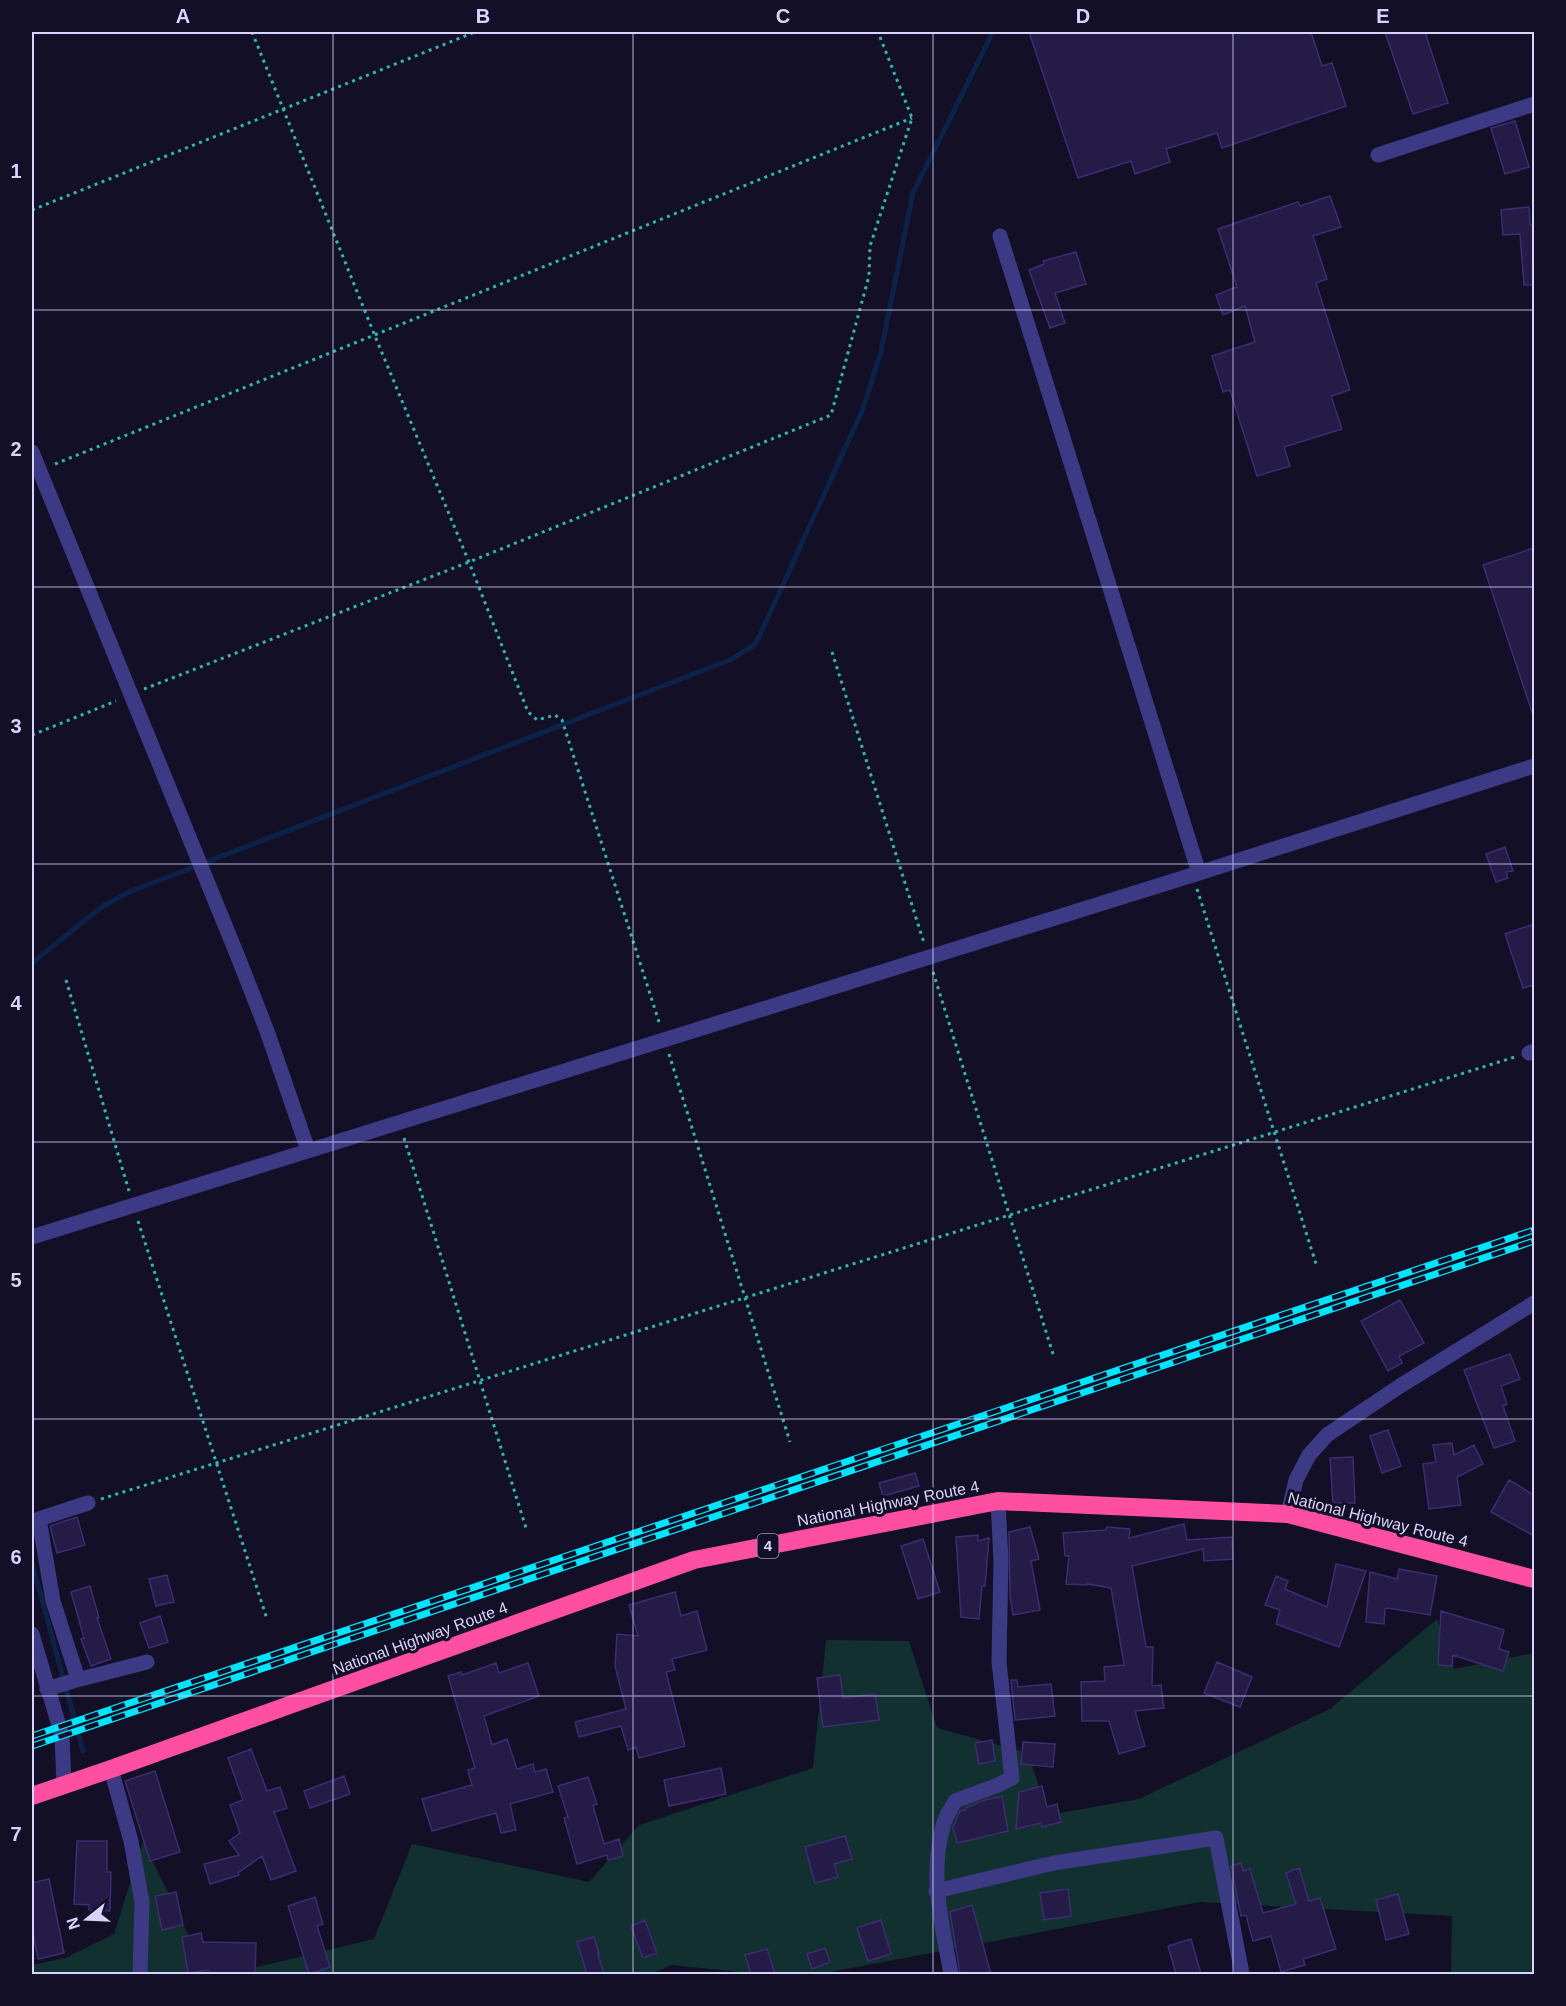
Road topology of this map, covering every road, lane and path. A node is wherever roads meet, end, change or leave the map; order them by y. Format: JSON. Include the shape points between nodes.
{"nodes":[{"id":1,"x":252,"y":32,"type":"edge"},
{"id":2,"x":475,"y":32,"type":"edge"},
{"id":3,"x":878,"y":32,"type":"edge"},
{"id":4,"x":1534,"y":104,"type":"edge"},
{"id":5,"x":284,"y":109,"type":"junction"},
{"id":6,"x":912,"y":118,"type":"junction"},
{"id":7,"x":1378,"y":155,"type":"dead end"},
{"id":8,"x":32,"y":210,"type":"edge"},
{"id":9,"x":1000,"y":236,"type":"dead end"},
{"id":10,"x":375,"y":336,"type":"junction"},
{"id":11,"x":32,"y":452,"type":"edge"},
{"id":12,"x":35,"y":472,"type":"edge"},
{"id":13,"x":469,"y":562,"type":"junction"},
{"id":14,"x":832,"y":652,"type":"dead end"},
{"id":15,"x":130,"y":695,"type":"junction"},
{"id":16,"x":32,"y":735,"type":"edge"},
{"id":17,"x":1534,"y":766,"type":"edge"},
{"id":18,"x":1196,"y":874,"type":"junction"},
{"id":19,"x":929,"y":957,"type":"junction"},
{"id":20,"x":66,"y":980,"type":"dead end"},
{"id":21,"x":664,"y":1040,"type":"junction"},
{"id":22,"x":1532,"y":1052,"type":"edge"},
{"id":23,"x":399,"y":1122,"type":"junction"},
{"id":24,"x":1275,"y":1133,"type":"junction"},
{"id":25,"x":308,"y":1150,"type":"junction"},
{"id":26,"x":133,"y":1205,"type":"junction"},
{"id":27,"x":1010,"y":1216,"type":"junction"},
{"id":28,"x":32,"y":1237,"type":"edge"},
{"id":29,"x":1317,"y":1267,"type":"dead end"},
{"id":30,"x":746,"y":1298,"type":"junction"},
{"id":31,"x":1534,"y":1303,"type":"edge"},
{"id":32,"x":1053,"y":1354,"type":"dead end"},
{"id":33,"x":479,"y":1381,"type":"junction"},
{"id":34,"x":790,"y":1442,"type":"dead end"},
{"id":35,"x":217,"y":1463,"type":"junction"},
{"id":36,"x":998,"y":1502,"type":"junction"},
{"id":37,"x":88,"y":1503,"type":"joint"},
{"id":38,"x":1288,"y":1514,"type":"junction"},
{"id":39,"x":526,"y":1528,"type":"dead end"},
{"id":40,"x":38,"y":1571,"type":"edge"},
{"id":41,"x":1534,"y":1579,"type":"edge"},
{"id":42,"x":267,"y":1618,"type":"dead end"},
{"id":43,"x":32,"y":1635,"type":"edge"},
{"id":44,"x":147,"y":1662,"type":"dead end"},
{"id":45,"x":76,"y":1680,"type":"junction"},
{"id":46,"x":52,"y":1687,"type":"junction"},
{"id":47,"x":111,"y":1769,"type":"junction"},
{"id":48,"x":64,"y":1784,"type":"junction"},
{"id":49,"x":32,"y":1796,"type":"edge"},
{"id":50,"x":936,"y":1891,"type":"junction"},
{"id":51,"x":140,"y":1974,"type":"edge"},
{"id":52,"x":951,"y":1974,"type":"edge"},
{"id":53,"x":1242,"y":1974,"type":"edge"}],
"edges":[{"from":1,"to":5,"type":"path"},
{"from":2,"to":5,"type":"path"},
{"from":3,"to":6,"type":"path"},
{"from":4,"to":7,"type":"street"},
{"from":5,"to":8,"type":"path"},
{"from":5,"to":10,"type":"path"},
{"from":6,"to":10,"type":"path"},
{"from":6,"to":13,"type":"path","via":[[870,246],[869,276],[831,415]]},
{"from":9,"to":18,"type":"street"},
{"from":10,"to":12,"type":"path"},
{"from":10,"to":13,"type":"path"},
{"from":11,"to":12,"type":"street"},
{"from":12,"to":15,"type":"street"},
{"from":13,"to":15,"type":"path"},
{"from":13,"to":21,"type":"path","via":[[528,712],[537,720],[555,715],[562,720]]},
{"from":14,"to":19,"type":"path"},
{"from":15,"to":16,"type":"path"},
{"from":15,"to":25,"type":"street","via":[[267,1031]]},
{"from":17,"to":18,"type":"street"},
{"from":18,"to":19,"type":"street"},
{"from":18,"to":24,"type":"path"},
{"from":19,"to":21,"type":"street"},
{"from":19,"to":27,"type":"path"},
{"from":20,"to":26,"type":"path"},
{"from":21,"to":23,"type":"street"},
{"from":21,"to":30,"type":"path"},
{"from":22,"to":24,"type":"path"},
{"from":23,"to":25,"type":"street"},
{"from":23,"to":33,"type":"path"},
{"from":24,"to":27,"type":"path"},
{"from":24,"to":29,"type":"path"},
{"from":25,"to":26,"type":"street"},
{"from":26,"to":28,"type":"street"},
{"from":26,"to":35,"type":"path"},
{"from":27,"to":30,"type":"path"},
{"from":27,"to":32,"type":"path"},
{"from":30,"to":33,"type":"path"},
{"from":30,"to":34,"type":"path"},
{"from":31,"to":38,"type":"street","via":[[1327,1435],[1309,1455],[1296,1480]]},
{"from":33,"to":35,"type":"path"},
{"from":33,"to":39,"type":"path"},
{"from":35,"to":37,"type":"path"},
{"from":35,"to":42,"type":"path"},
{"from":36,"to":38,"type":"highway","name":"National Highway Route 4","number":"4"},
{"from":36,"to":47,"type":"highway","name":"National Highway Route 4","number":"4","via":[[694,1560]]},
{"from":36,"to":50,"type":"street","via":[[999,1662],[1012,1778],[955,1801],[943,1824]]},
{"from":37,"to":40,"type":"street","via":[[39,1519]]},
{"from":38,"to":41,"type":"highway","name":"National Highway Route 4","number":"4"},
{"from":40,"to":45,"type":"street","via":[[53,1600]]},
{"from":43,"to":46,"type":"street"},
{"from":44,"to":45,"type":"street"},
{"from":45,"to":46,"type":"street"},
{"from":46,"to":48,"type":"street","via":[[62,1736]]},
{"from":47,"to":48,"type":"highway","name":"National Highway Route 4","number":"4"},
{"from":47,"to":51,"type":"street","via":[[131,1841],[142,1902]]},
{"from":48,"to":49,"type":"highway","name":"National Highway Route 4","number":"4"},
{"from":50,"to":52,"type":"street"},
{"from":50,"to":53,"type":"street","via":[[1054,1863],[1216,1838]]}]}
